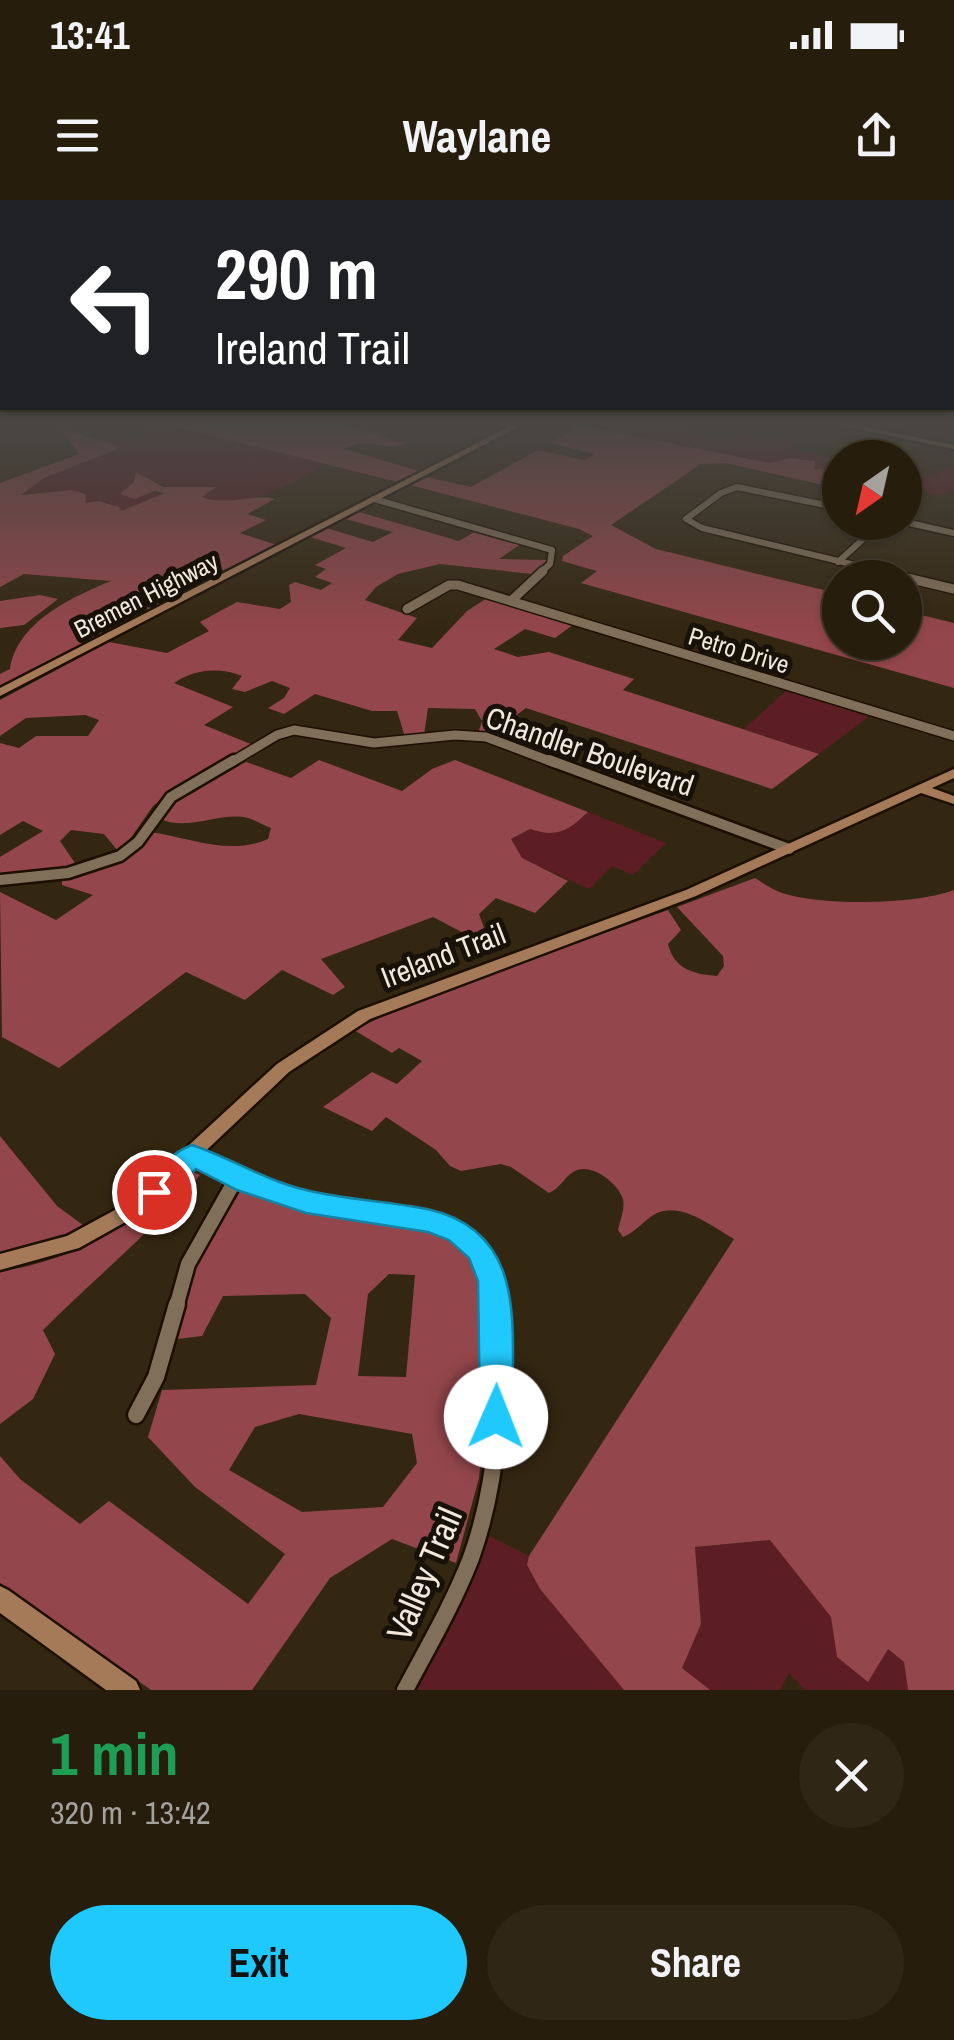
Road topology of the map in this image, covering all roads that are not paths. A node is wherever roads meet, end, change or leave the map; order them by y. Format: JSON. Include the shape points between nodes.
{"nodes":[{"id":1,"x":390,"y":492,"type":"edge"},
{"id":2,"x":723,"y":492,"type":"edge"},
{"id":3,"x":763,"y":492,"type":"edge"},
{"id":4,"x":374,"y":500,"type":"junction"},
{"id":5,"x":822,"y":504,"type":"edge"},
{"id":6,"x":922,"y":526,"type":"edge"},
{"id":7,"x":954,"y":533,"type":"edge"},
{"id":8,"x":862,"y":540,"type":"edge"},
{"id":9,"x":830,"y":560,"type":"edge"},
{"id":10,"x":840,"y":560,"type":"edge"},
{"id":11,"x":922,"y":582,"type":"edge"},
{"id":12,"x":954,"y":589,"type":"edge"},
{"id":13,"x":512,"y":600,"type":"junction"},
{"id":14,"x":407,"y":609,"type":"dead end"},
{"id":15,"x":0,"y":693,"type":"edge"},
{"id":16,"x":954,"y":736,"type":"edge"},
{"id":17,"x":954,"y":772,"type":"edge"},
{"id":18,"x":920,"y":788,"type":"junction"},
{"id":19,"x":954,"y":800,"type":"edge"},
{"id":20,"x":789,"y":849,"type":"junction"},
{"id":21,"x":0,"y":880,"type":"edge"},
{"id":22,"x":192,"y":1156,"type":"junction"},
{"id":23,"x":237,"y":1177,"type":"junction"},
{"id":24,"x":0,"y":1262,"type":"edge"},
{"id":25,"x":136,"y":1415,"type":"dead end"},
{"id":26,"x":0,"y":1598,"type":"edge"},
{"id":27,"x":127,"y":1690,"type":"edge"},
{"id":28,"x":404,"y":1690,"type":"edge"}],
"edges":[{"from":1,"to":4,"type":"main road","name":"Bremen Highway"},
{"from":2,"to":9,"type":"street","via":[[686,522]]},
{"from":3,"to":5,"type":"street"},
{"from":4,"to":13,"type":"street","via":[[552,550],[550,564]]},
{"from":4,"to":15,"type":"main road","name":"Bremen Highway"},
{"from":6,"to":7,"type":"street"},
{"from":8,"to":10,"type":"street"},
{"from":11,"to":12,"type":"street"},
{"from":13,"to":14,"type":"street","name":"Petro Drive","via":[[452,585]]},
{"from":13,"to":16,"type":"street","name":"Petro Drive"},
{"from":17,"to":18,"type":"main road","name":"Ireland Trail"},
{"from":18,"to":19,"type":"main road"},
{"from":18,"to":20,"type":"main road","name":"Ireland Trail"},
{"from":20,"to":21,"type":"street","name":"Chandler Boulevard","via":[[486,737],[374,743],[299,730],[278,734],[171,797],[121,855],[39,878]]},
{"from":20,"to":22,"type":"main road","name":"Ireland Trail","via":[[364,1016],[283,1068]]},
{"from":22,"to":23,"type":"street","name":"Valley Trail"},
{"from":22,"to":24,"type":"main road","name":"Ireland Trail","via":[[106,1226],[60,1247]]},
{"from":23,"to":25,"type":"street","via":[[188,1264],[156,1377]]},
{"from":23,"to":28,"type":"street","name":"Valley Trail","via":[[306,1202],[441,1224],[467,1237],[491,1270],[496,1418],[484,1509],[454,1598]]},
{"from":26,"to":27,"type":"main road"}]}
